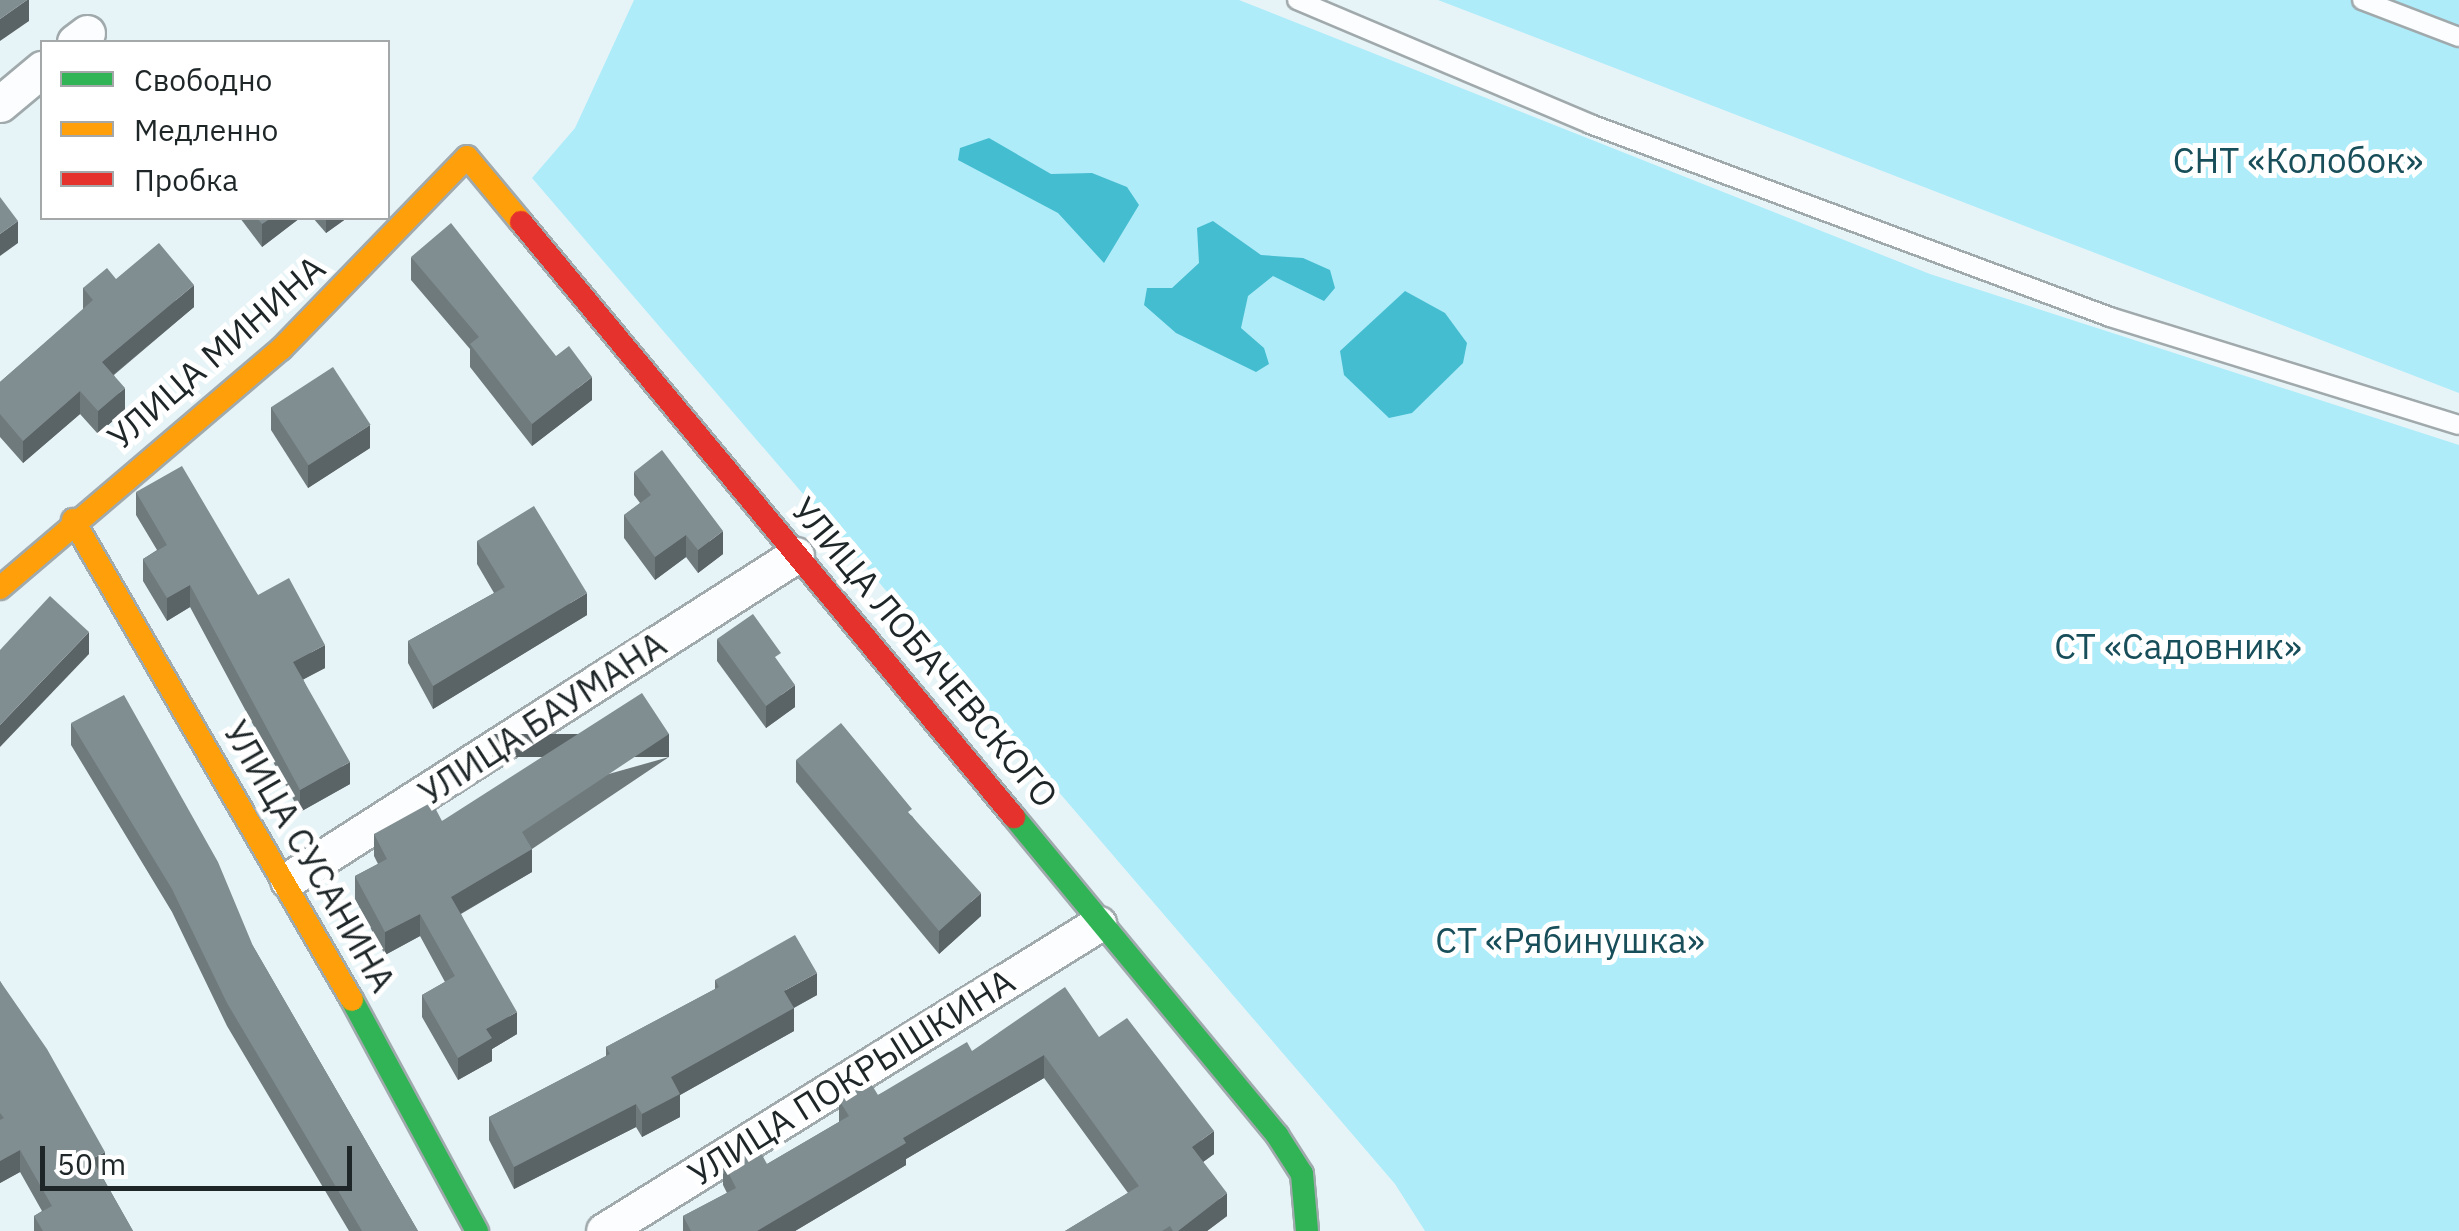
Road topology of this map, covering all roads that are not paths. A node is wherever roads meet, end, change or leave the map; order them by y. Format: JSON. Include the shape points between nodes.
{"nodes":[{"id":1,"x":1297,"y":0,"type":"edge"},
{"id":2,"x":2362,"y":0,"type":"edge"},
{"id":3,"x":2459,"y":36,"type":"edge"},
{"id":4,"x":40,"y":71,"type":"edge"},
{"id":5,"x":0,"y":104,"type":"edge"},
{"id":6,"x":467,"y":157,"type":"joint"},
{"id":7,"x":2459,"y":425,"type":"edge"},
{"id":8,"x":73,"y":520,"type":"junction"},
{"id":9,"x":796,"y":555,"type":"junction"},
{"id":10,"x":0,"y":588,"type":"edge"},
{"id":11,"x":288,"y":880,"type":"junction"},
{"id":12,"x":1098,"y":924,"type":"junction"},
{"id":13,"x":477,"y":1231,"type":"edge"},
{"id":14,"x":604,"y":1231,"type":"edge"},
{"id":15,"x":1307,"y":1231,"type":"edge"}],
"edges":[{"from":1,"to":7,"type":"lane","via":[[1590,124],[2110,317]]},
{"from":2,"to":3,"type":"lane"},
{"from":4,"to":5,"type":"street"},
{"from":6,"to":8,"type":"street","name":"УЛИЦА МИНИНА","via":[[281,349]]},
{"from":6,"to":9,"type":"street","name":"УЛИЦА ЛОБАЧЕВСКОГО"},
{"from":8,"to":10,"type":"street","name":"УЛИЦА МИНИНА"},
{"from":8,"to":11,"type":"street","name":"УЛИЦА СУСАНИНА"},
{"from":9,"to":11,"type":"street","name":"УЛИЦА БАУМАНА"},
{"from":9,"to":12,"type":"street","name":"УЛИЦА ЛОБАЧЕВСКОГО","via":[[1042,844]]},
{"from":11,"to":13,"type":"street","name":"УЛИЦА СУСАНИНА"},
{"from":12,"to":14,"type":"street","name":"УЛИЦА ПОКРЫШКИНА"},
{"from":12,"to":15,"type":"street","name":"УЛИЦА ЛОБАЧЕВСКОГО","via":[[1146,971],[1277,1135],[1302,1174]]}]}
